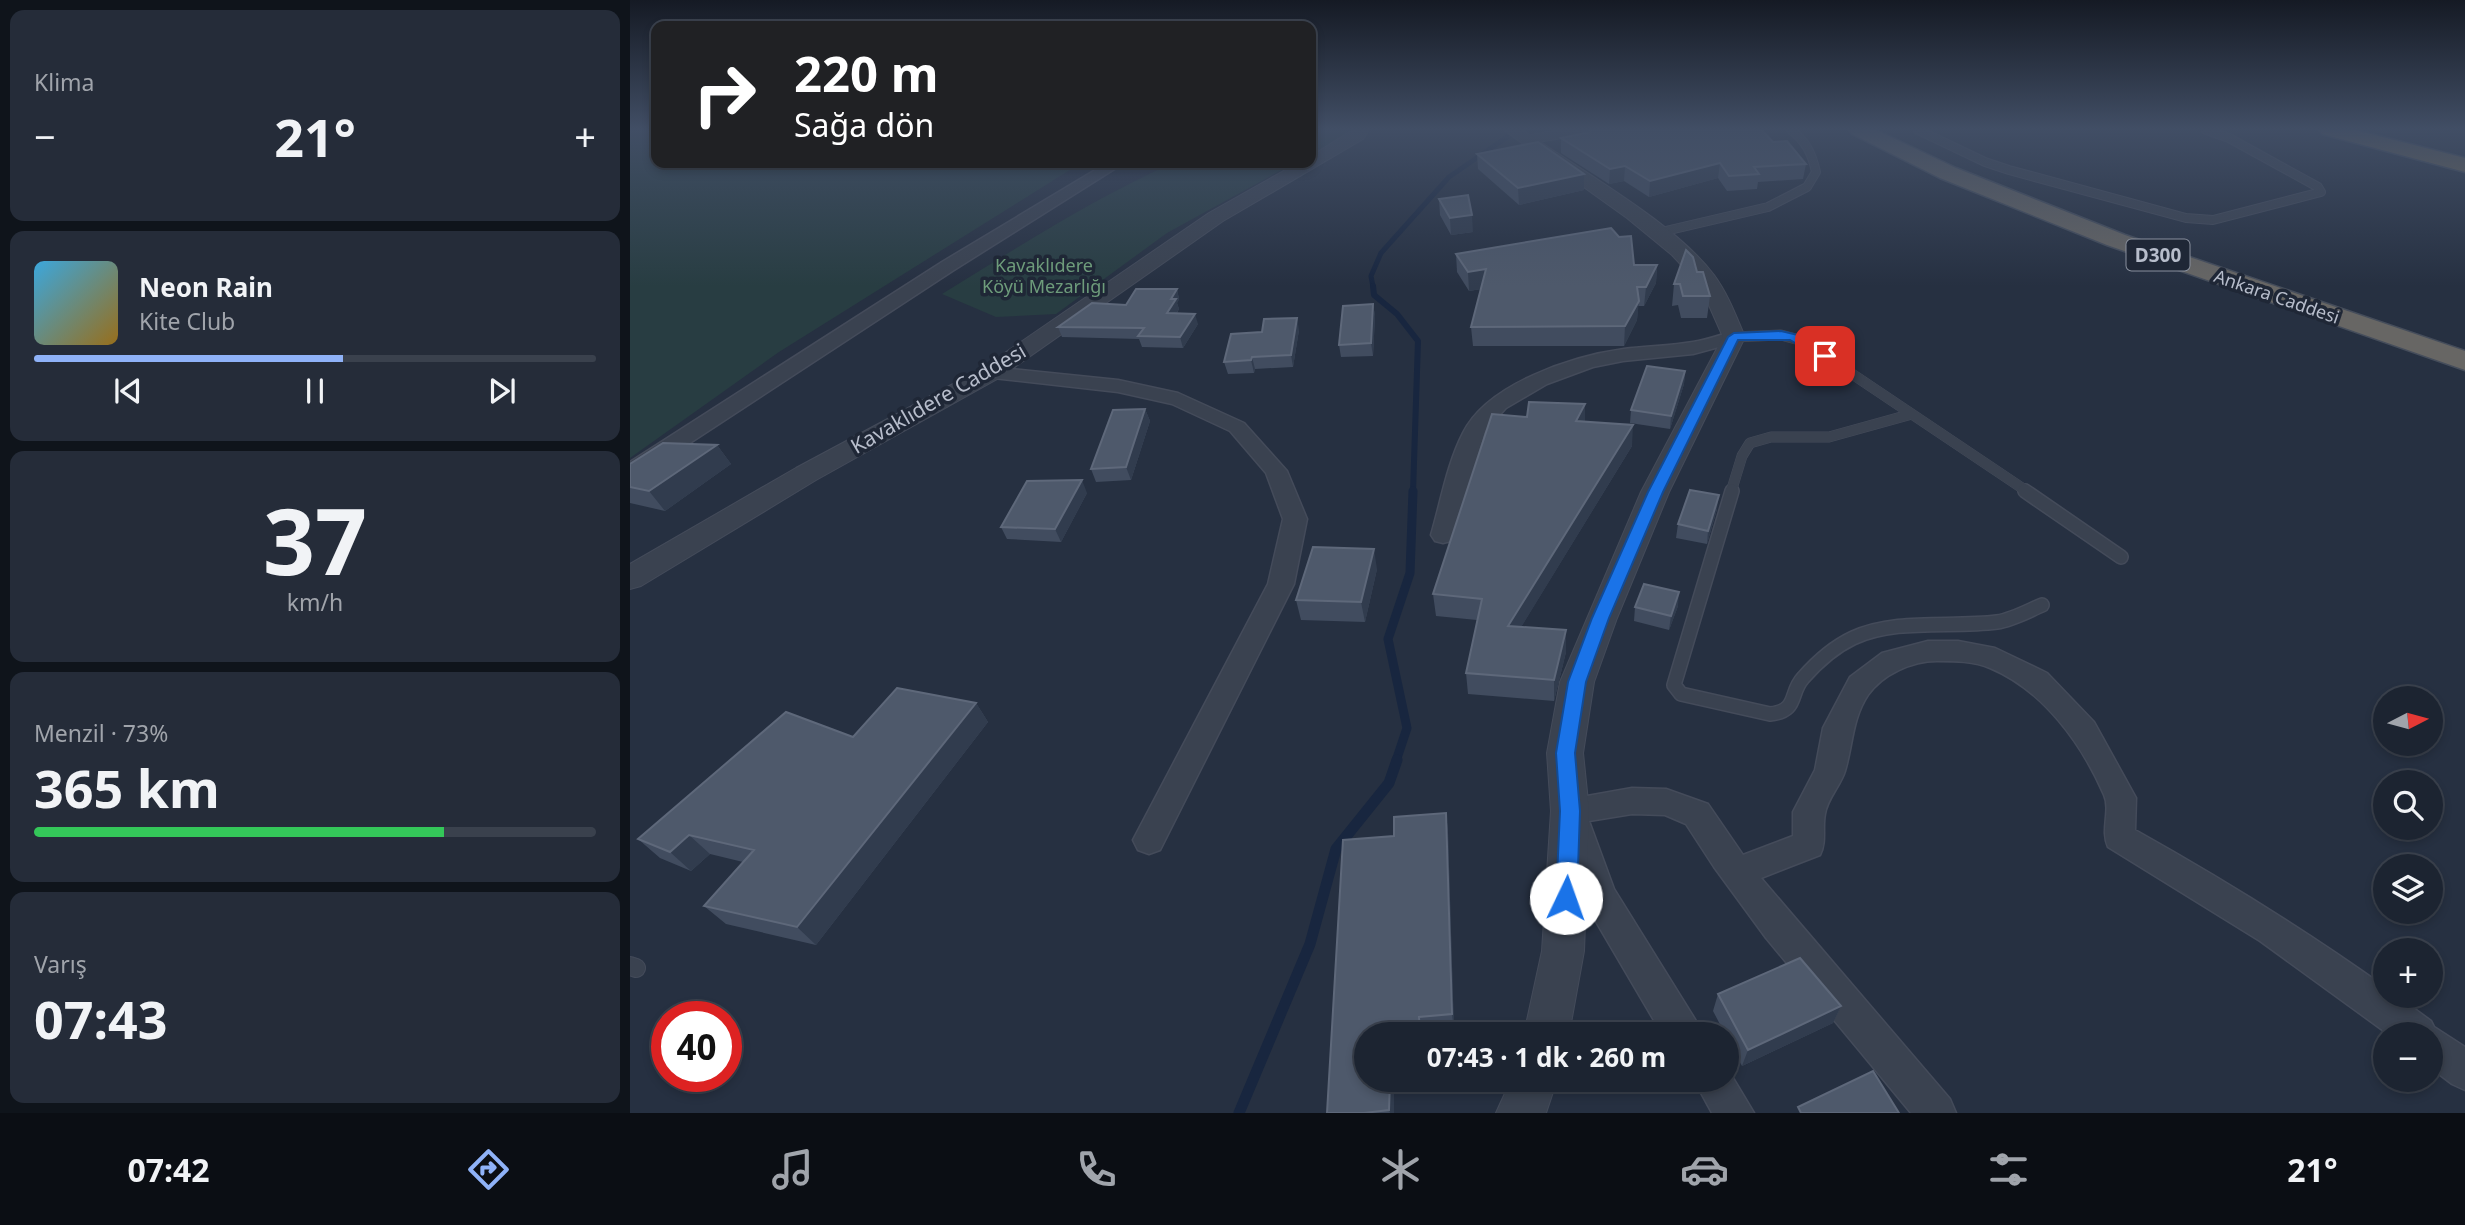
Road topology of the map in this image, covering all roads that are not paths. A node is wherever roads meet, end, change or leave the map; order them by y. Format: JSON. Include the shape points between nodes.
{"nodes":[{"id":1,"x":1086,"y":182,"type":"edge"},
{"id":2,"x":1278,"y":182,"type":"edge"},
{"id":3,"x":1585,"y":182,"type":"edge"},
{"id":4,"x":1810,"y":182,"type":"edge"},
{"id":5,"x":1970,"y":182,"type":"edge"},
{"id":6,"x":2008,"y":182,"type":"edge"},
{"id":7,"x":2055,"y":182,"type":"edge"},
{"id":8,"x":2309,"y":182,"type":"edge"},
{"id":9,"x":1657,"y":233,"type":"junction"},
{"id":10,"x":1734,"y":337,"type":"junction"},
{"id":11,"x":2465,"y":343,"type":"edge"},
{"id":12,"x":2465,"y":361,"type":"edge"},
{"id":13,"x":991,"y":373,"type":"junction"},
{"id":14,"x":1912,"y":414,"type":"junction"},
{"id":15,"x":630,"y":472,"type":"edge"},
{"id":16,"x":1443,"y":535,"type":"dead end"},
{"id":17,"x":2120,"y":557,"type":"dead end"},
{"id":18,"x":630,"y":578,"type":"edge"},
{"id":19,"x":2042,"y":606,"type":"dead end"},
{"id":20,"x":1570,"y":811,"type":"junction"},
{"id":21,"x":1149,"y":840,"type":"dead end"},
{"id":22,"x":1736,"y":872,"type":"junction"},
{"id":23,"x":1549,"y":1022,"type":"edge"},
{"id":24,"x":1676,"y":1022,"type":"edge"},
{"id":25,"x":2403,"y":1022,"type":"edge"},
{"id":26,"x":2443,"y":1055,"type":"edge"},
{"id":27,"x":2465,"y":1072,"type":"edge"},
{"id":28,"x":1530,"y":1092,"type":"edge"},
{"id":29,"x":1721,"y":1092,"type":"edge"},
{"id":30,"x":1520,"y":1113,"type":"edge"},
{"id":31,"x":1734,"y":1113,"type":"edge"},
{"id":32,"x":1936,"y":1113,"type":"edge"}],
"edges":[{"from":1,"to":15,"type":"street"},
{"from":2,"to":13,"type":"street","name":"Kavaklıdere Caddesi","via":[[1216,217]]},
{"from":3,"to":9,"type":"street"},
{"from":4,"to":9,"type":"lane","via":[[1768,207]]},
{"from":5,"to":12,"type":"highway","name":"Ankara Caddesi","number":"D300","via":[[2116,240]]},
{"from":6,"to":11,"type":"highway","name":"Ankara Caddesi","number":"D300","via":[[2258,276]]},
{"from":7,"to":8,"type":"lane","via":[[2186,218],[2213,220],[2321,192]]},
{"from":9,"to":10,"type":"street","via":[[1700,271],[1719,298]]},
{"from":10,"to":14,"type":"lane","via":[[1794,337]]},
{"from":10,"to":16,"type":"street","via":[[1698,349],[1584,362],[1546,377],[1496,406],[1474,429]]},
{"from":10,"to":20,"type":"street","via":[[1655,492],[1577,682],[1565,753]]},
{"from":13,"to":18,"type":"street","name":"Kavaklıdere Caddesi","via":[[806,474]]},
{"from":13,"to":21,"type":"street","via":[[1118,386],[1178,399],[1237,427],[1276,471],[1295,519],[1281,584]]},
{"from":14,"to":17,"type":"lane"},
{"from":14,"to":19,"type":"lane","via":[[1829,437],[1771,437],[1749,443],[1674,685],[1681,694],[1781,713],[1792,703],[1800,680],[1855,636],[1892,628],[2000,622]]},
{"from":20,"to":22,"type":"street","via":[[1632,801],[1666,802],[1697,814]]},
{"from":20,"to":23,"type":"street","via":[[1563,951]]},
{"from":20,"to":24,"type":"street","via":[[1600,897]]},
{"from":22,"to":25,"type":"street","via":[[1809,845],[1809,812],[1830,771],[1838,728],[1860,685],[1892,660],[1928,651],[1958,650],[1995,658],[2037,681],[2084,730],[2121,798],[2119,837],[2244,909]]},
{"from":22,"to":32,"type":"street"},
{"from":26,"to":27,"type":"street"},
{"from":28,"to":30,"type":"street"},
{"from":29,"to":31,"type":"street"}]}
